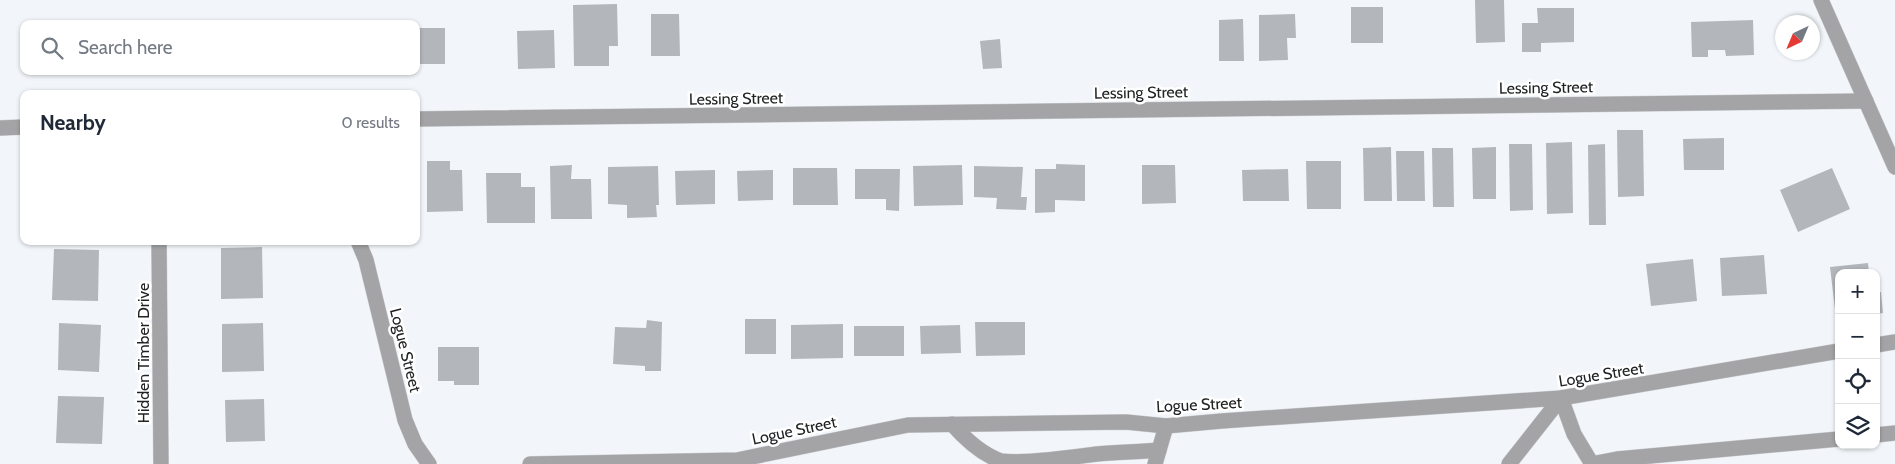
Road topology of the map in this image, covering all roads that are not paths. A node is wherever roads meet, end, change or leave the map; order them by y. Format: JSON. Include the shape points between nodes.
{"nodes":[{"id":1,"x":1821,"y":0,"type":"edge"},
{"id":2,"x":1866,"y":101,"type":"junction"},
{"id":3,"x":420,"y":119,"type":"edge"},
{"id":4,"x":0,"y":128,"type":"edge"},
{"id":5,"x":20,"y":128,"type":"edge"},
{"id":6,"x":1895,"y":167,"type":"edge"},
{"id":7,"x":159,"y":245,"type":"edge"},
{"id":8,"x":360,"y":245,"type":"edge"},
{"id":9,"x":1895,"y":342,"type":"edge"},
{"id":10,"x":1880,"y":344,"type":"edge"},
{"id":11,"x":1835,"y":353,"type":"edge"},
{"id":12,"x":1561,"y":398,"type":"junction"},
{"id":13,"x":952,"y":424,"type":"junction"},
{"id":14,"x":1166,"y":426,"type":"junction"},
{"id":15,"x":1895,"y":433,"type":"edge"},
{"id":16,"x":1880,"y":435,"type":"edge"},
{"id":17,"x":1835,"y":438,"type":"edge"},
{"id":18,"x":1157,"y":457,"type":"edge"},
{"id":19,"x":161,"y":464,"type":"edge"},
{"id":20,"x":429,"y":464,"type":"edge"},
{"id":21,"x":530,"y":464,"type":"edge"},
{"id":22,"x":1509,"y":464,"type":"edge"},
{"id":23,"x":1591,"y":464,"type":"edge"}],
"edges":[{"from":1,"to":2,"type":"street"},
{"from":2,"to":3,"type":"street","name":"Lessing Street"},
{"from":2,"to":6,"type":"street"},
{"from":4,"to":5,"type":"street"},
{"from":7,"to":19,"type":"street","name":"Hidden Timber Drive"},
{"from":8,"to":20,"type":"street","name":"Logue Street","via":[[405,420],[415,444]]},
{"from":9,"to":10,"type":"street"},
{"from":11,"to":12,"type":"street","name":"Logue Street"},
{"from":12,"to":14,"type":"street","name":"Logue Street"},
{"from":12,"to":22,"type":"street"},
{"from":12,"to":23,"type":"street","via":[[1574,434]]},
{"from":13,"to":14,"type":"street","name":"Logue Street","via":[[1126,422]]},
{"from":13,"to":18,"type":"street","via":[[979,450],[1002,462],[1100,454]]},
{"from":13,"to":21,"type":"street","name":"Logue Street","via":[[908,425],[737,460]]},
{"from":14,"to":18,"type":"street"},
{"from":15,"to":16,"type":"street"},
{"from":17,"to":23,"type":"street"}]}
